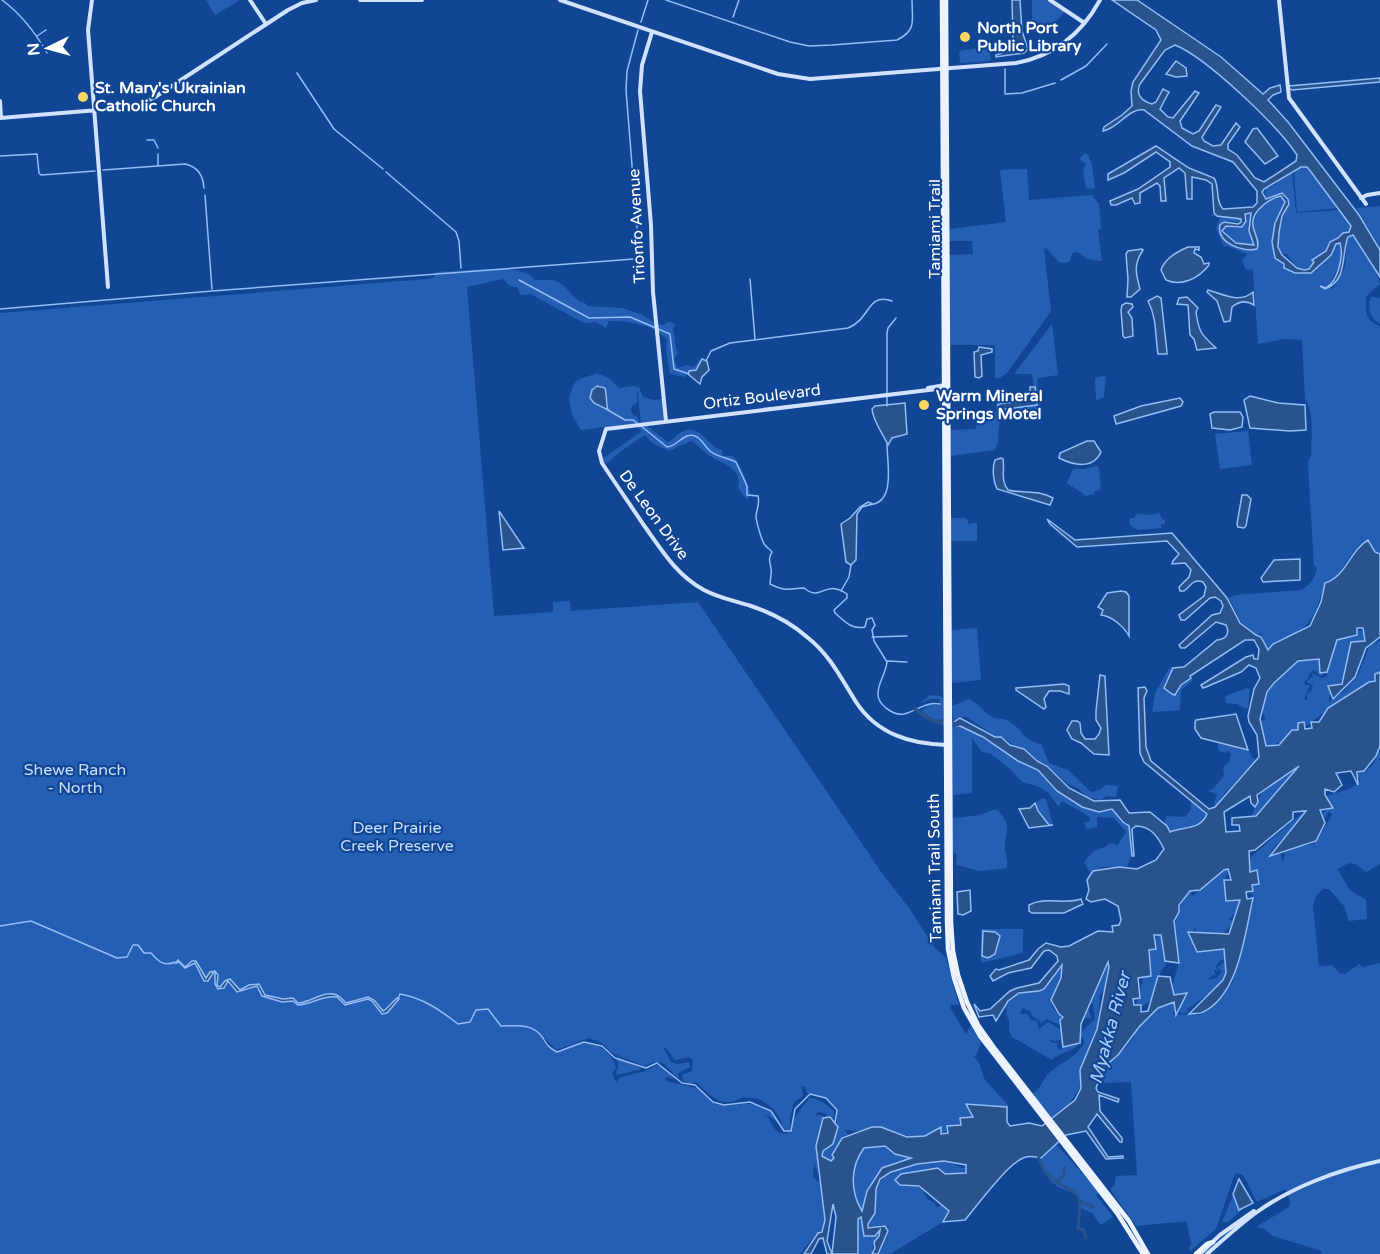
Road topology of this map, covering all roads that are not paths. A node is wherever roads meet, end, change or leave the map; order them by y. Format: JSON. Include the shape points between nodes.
{"nodes":[{"id":1,"x":92,"y":0,"type":"edge"},
{"id":2,"x":250,"y":0,"type":"edge"},
{"id":3,"x":316,"y":0,"type":"edge"},
{"id":4,"x":360,"y":0,"type":"edge"},
{"id":5,"x":422,"y":0,"type":"edge"},
{"id":6,"x":942,"y":0,"type":"edge"},
{"id":7,"x":946,"y":0,"type":"edge"},
{"id":8,"x":1050,"y":0,"type":"edge"},
{"id":9,"x":1099,"y":0,"type":"edge"},
{"id":10,"x":1280,"y":0,"type":"edge"},
{"id":11,"x":562,"y":1,"type":"edge"},
{"id":12,"x":1083,"y":22,"type":"junction"},
{"id":13,"x":266,"y":24,"type":"junction"},
{"id":14,"x":652,"y":31,"type":"junction"},
{"id":15,"x":944,"y":68,"type":"junction"},
{"id":16,"x":0,"y":101,"type":"edge"},
{"id":17,"x":94,"y":111,"type":"junction"},
{"id":18,"x":1,"y":118,"type":"edge"},
{"id":19,"x":1380,"y":193,"type":"edge"},
{"id":20,"x":1361,"y":198,"type":"junction"},
{"id":21,"x":1366,"y":204,"type":"dead end"},
{"id":22,"x":108,"y":287,"type":"dead end"},
{"id":23,"x":946,"y":387,"type":"junction"},
{"id":24,"x":666,"y":421,"type":"junction"},
{"id":25,"x":606,"y":429,"type":"joint"},
{"id":26,"x":946,"y":457,"type":"joint"},
{"id":27,"x":948,"y":746,"type":"junction"},
{"id":28,"x":1064,"y":1142,"type":"junction"},
{"id":29,"x":1380,"y":1161,"type":"edge"},
{"id":30,"x":1351,"y":1168,"type":"junction"},
{"id":31,"x":1118,"y":1213,"type":"junction"},
{"id":32,"x":1131,"y":1228,"type":"junction"},
{"id":33,"x":1213,"y":1242,"type":"joint"},
{"id":34,"x":1142,"y":1254,"type":"edge"},
{"id":35,"x":1148,"y":1254,"type":"edge"},
{"id":36,"x":1198,"y":1254,"type":"edge"},
{"id":37,"x":1208,"y":1254,"type":"edge"}],
"edges":[{"from":1,"to":17,"type":"street","via":[[88,30]]},
{"from":2,"to":13,"type":"street"},
{"from":3,"to":13,"type":"street","via":[[291,8]]},
{"from":4,"to":5,"type":"street"},
{"from":6,"to":15,"type":"main road","name":"Tamiami Trail"},
{"from":7,"to":15,"type":"main road","name":"Tamiami Trail"},
{"from":8,"to":12,"type":"street"},
{"from":9,"to":12,"type":"street"},
{"from":9,"to":15,"type":"street","via":[[1073,36],[1036,58]]},
{"from":10,"to":20,"type":"street","via":[[1289,98]]},
{"from":11,"to":14,"type":"street"},
{"from":12,"to":15,"type":"street","via":[[1062,42],[1030,58]]},
{"from":13,"to":17,"type":"street","via":[[147,102]]},
{"from":14,"to":15,"type":"street","via":[[801,77]]},
{"from":14,"to":24,"type":"street","name":"Trionfo Avenue","via":[[642,65],[640,90],[651,271]]},
{"from":15,"to":23,"type":"main road","name":"Tamiami Trail"},
{"from":16,"to":18,"type":"street"},
{"from":17,"to":18,"type":"street"},
{"from":17,"to":22,"type":"street"},
{"from":19,"to":20,"type":"street"},
{"from":20,"to":21,"type":"street"},
{"from":23,"to":24,"type":"street","name":"Ortiz Boulevard"},
{"from":23,"to":26,"type":"main road","name":"Tamiami Trail"},
{"from":24,"to":25,"type":"street","name":"Ortiz Boulevard"},
{"from":25,"to":27,"type":"street","name":"De Leon Drive","via":[[599,449],[601,461],[678,571],[708,592],[765,611],[800,631],[832,662],[866,714],[886,731],[912,742]]},
{"from":26,"to":27,"type":"main road","name":"Tamiami Trail South"},
{"from":27,"to":28,"type":"main road","name":"Tamiami Trail South","via":[[951,932],[963,992],[978,1025]]},
{"from":28,"to":31,"type":"main road","name":"Tamiami Trail South"},
{"from":28,"to":32,"type":"main road","name":"Tamiami Trail South"},
{"from":29,"to":30,"type":"street"},
{"from":30,"to":33,"type":"street","via":[[1277,1198]]},
{"from":30,"to":37,"type":"street","via":[[1266,1206]]},
{"from":31,"to":32,"type":"main road","name":"Tamiami Trail South"},
{"from":31,"to":34,"type":"main road"},
{"from":32,"to":34,"type":"main road","name":"Tamiami Trail South"},
{"from":32,"to":35,"type":"main road","name":"Tamiami Trail South"},
{"from":33,"to":36,"type":"main road"}]}
